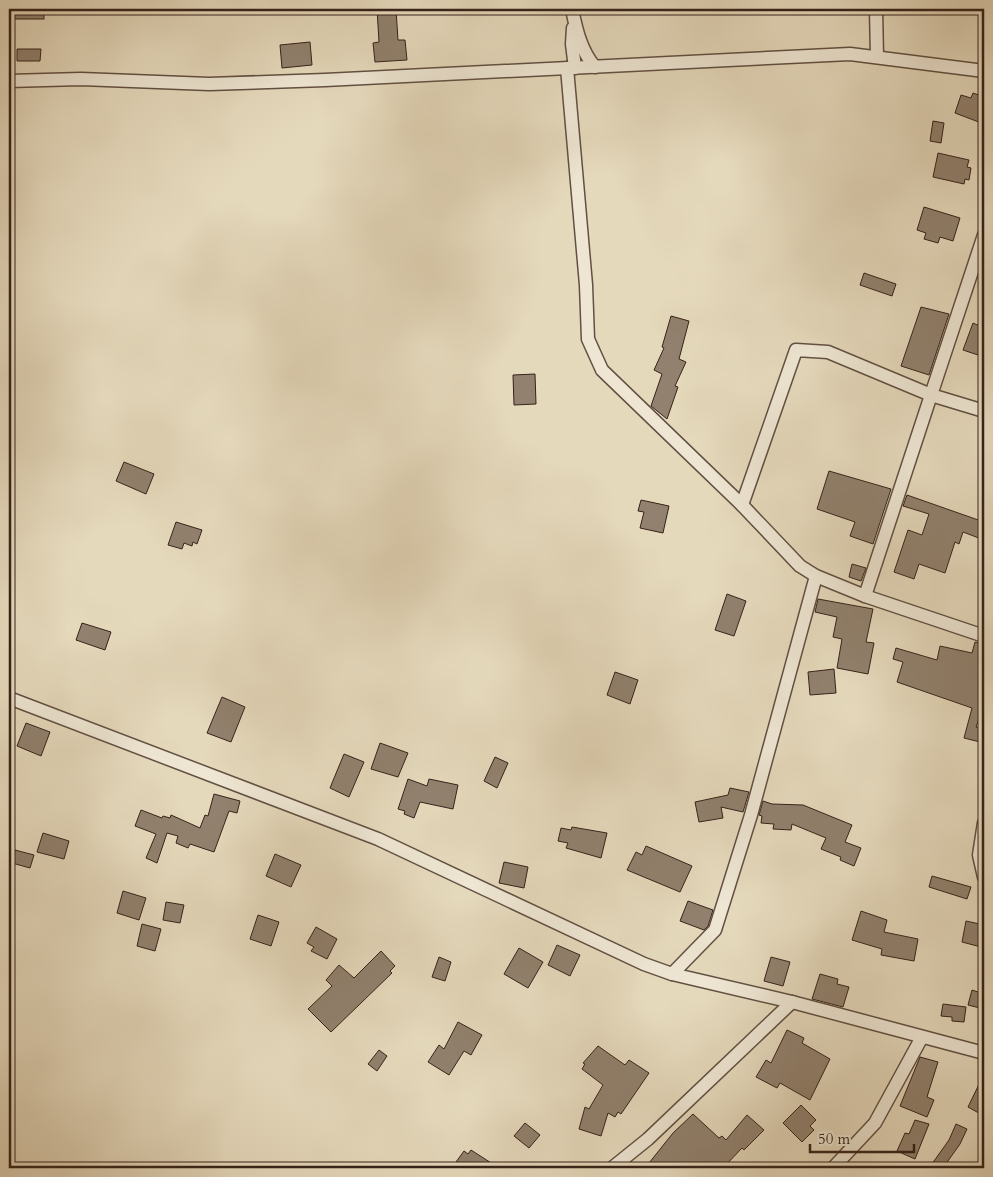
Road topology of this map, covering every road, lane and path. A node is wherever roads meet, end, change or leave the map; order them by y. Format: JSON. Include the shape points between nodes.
{"nodes":[{"id":1,"x":876,"y":9,"type":"edge"},
{"id":2,"x":573,"y":13,"type":"edge"},
{"id":3,"x":877,"y":57,"type":"junction"},
{"id":4,"x":595,"y":66,"type":"junction"},
{"id":5,"x":571,"y":68,"type":"junction"},
{"id":6,"x":984,"y":71,"type":"edge"},
{"id":7,"x":9,"y":81,"type":"edge"},
{"id":8,"x":984,"y":235,"type":"edge"},
{"id":9,"x":931,"y":395,"type":"junction"},
{"id":10,"x":984,"y":411,"type":"edge"},
{"id":11,"x":742,"y":505,"type":"junction"},
{"id":12,"x":816,"y":576,"type":"junction"},
{"id":13,"x":865,"y":596,"type":"junction"},
{"id":14,"x":984,"y":636,"type":"edge"},
{"id":15,"x":9,"y":698,"type":"edge"},
{"id":16,"x":984,"y":823,"type":"edge"},
{"id":17,"x":984,"y":877,"type":"edge"},
{"id":18,"x":672,"y":974,"type":"junction"},
{"id":19,"x":792,"y":1002,"type":"junction"},
{"id":20,"x":922,"y":1036,"type":"junction"},
{"id":21,"x":984,"y":1053,"type":"edge"},
{"id":22,"x":612,"y":1168,"type":"edge"},
{"id":23,"x":833,"y":1168,"type":"edge"}],
"edges":[{"from":1,"to":3,"type":"street"},
{"from":2,"to":4,"type":"street","via":[[579,37]]},
{"from":2,"to":5,"type":"street"},
{"from":3,"to":4,"type":"street","via":[[850,54]]},
{"from":3,"to":6,"type":"street"},
{"from":4,"to":5,"type":"street"},
{"from":5,"to":7,"type":"street","via":[[209,84],[81,79]]},
{"from":5,"to":11,"type":"street","via":[[588,339],[602,370]]},
{"from":8,"to":9,"type":"street"},
{"from":9,"to":10,"type":"street"},
{"from":9,"to":11,"type":"street","via":[[828,352],[796,350]]},
{"from":9,"to":13,"type":"street"},
{"from":11,"to":12,"type":"street","via":[[800,566]]},
{"from":12,"to":13,"type":"street"},
{"from":12,"to":18,"type":"street","via":[[751,815],[715,930]]},
{"from":13,"to":14,"type":"street"},
{"from":15,"to":18,"type":"street","via":[[378,839],[644,964]]},
{"from":16,"to":17,"type":"street","via":[[979,855]]},
{"from":18,"to":19,"type":"street"},
{"from":19,"to":20,"type":"street"},
{"from":19,"to":22,"type":"street","via":[[648,1139]]},
{"from":20,"to":21,"type":"street"},
{"from":20,"to":23,"type":"street","via":[[875,1122]]}]}
